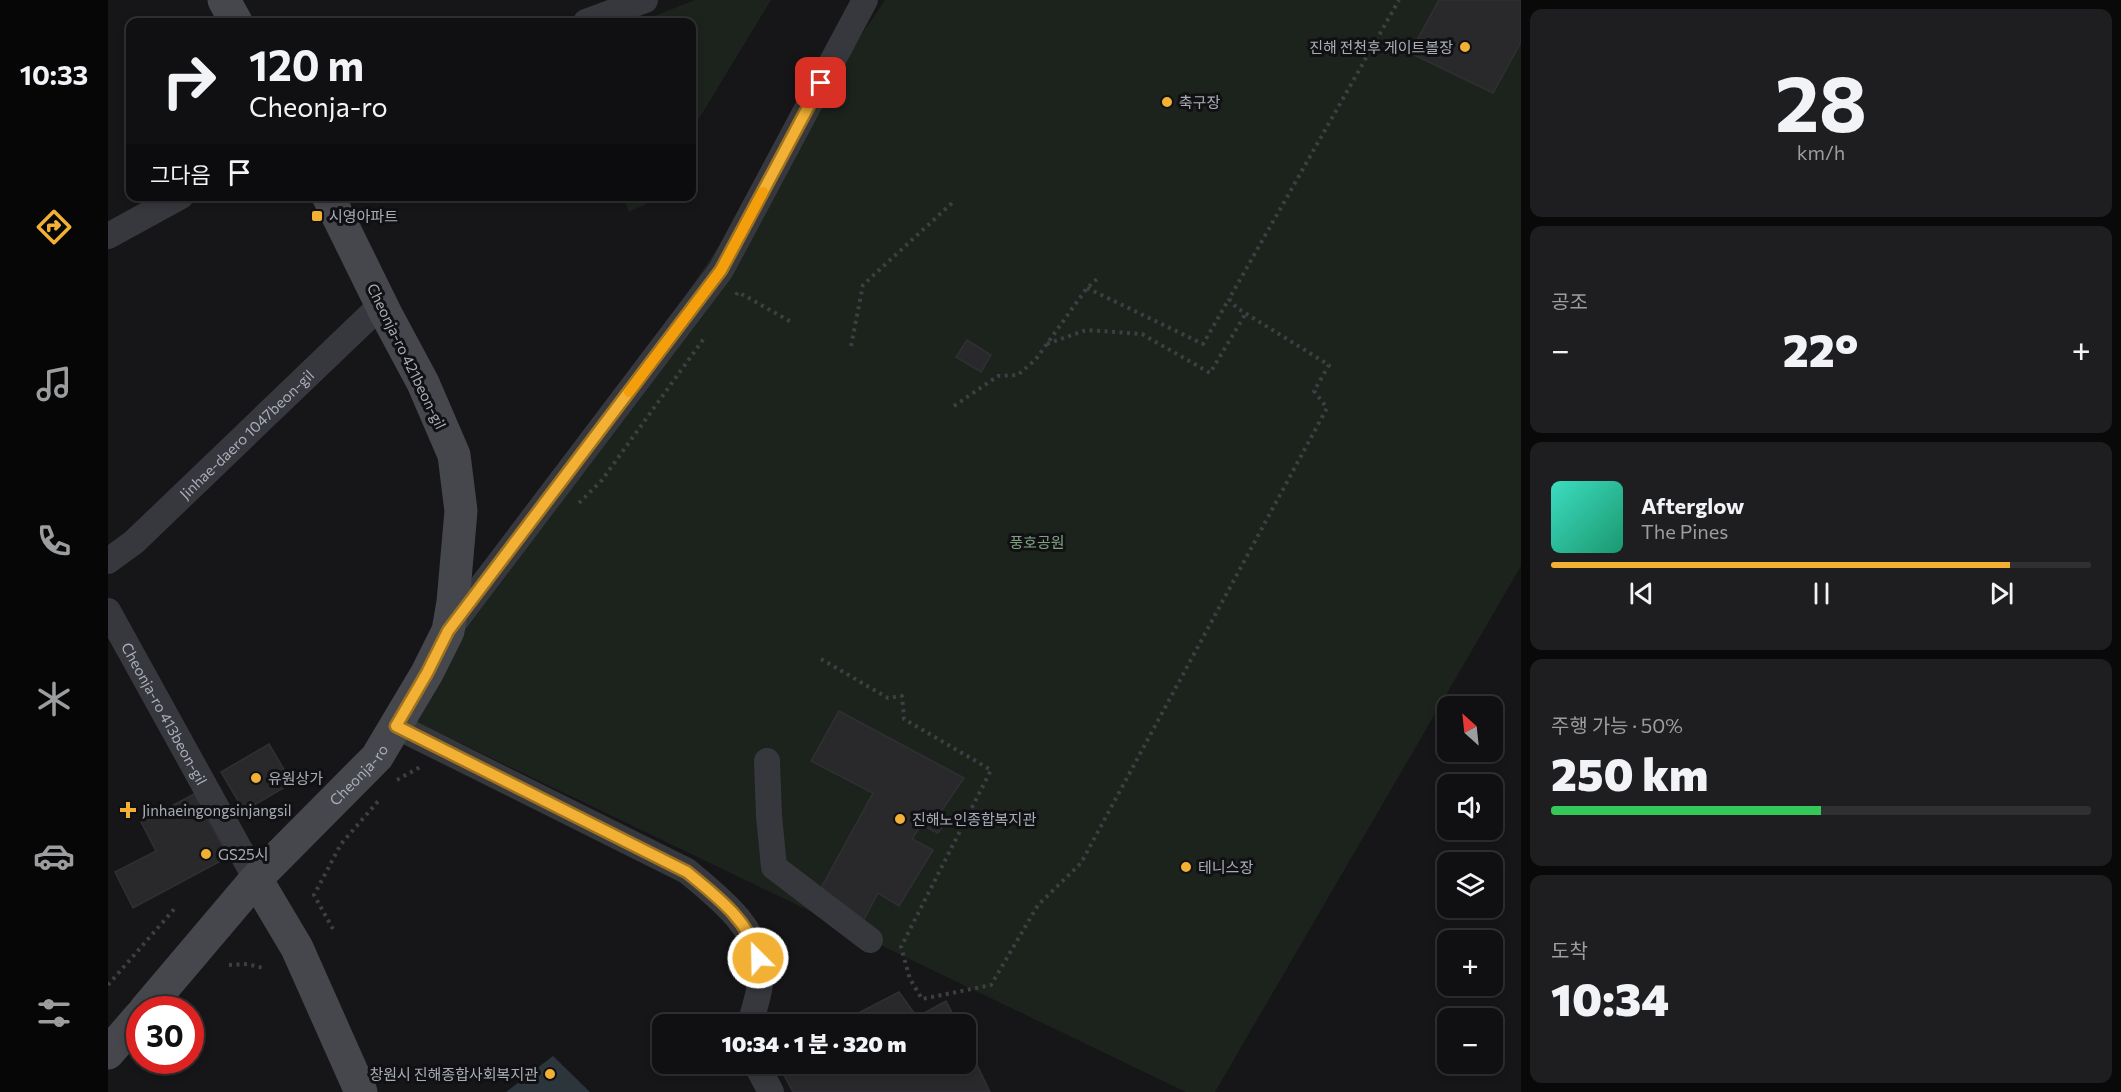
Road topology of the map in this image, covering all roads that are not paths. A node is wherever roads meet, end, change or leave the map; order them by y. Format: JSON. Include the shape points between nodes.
{"nodes":[{"id":1,"x":224,"y":0,"type":"edge"},
{"id":2,"x":645,"y":0,"type":"edge"},
{"id":3,"x":865,"y":0,"type":"edge"},
{"id":4,"x":597,"y":13,"type":"edge"},
{"id":5,"x":234,"y":18,"type":"edge"},
{"id":6,"x":173,"y":201,"type":"edge"},
{"id":7,"x":330,"y":201,"type":"edge"},
{"id":8,"x":108,"y":236,"type":"edge"},
{"id":9,"x":381,"y":305,"type":"junction"},
{"id":10,"x":108,"y":561,"type":"edge"},
{"id":11,"x":108,"y":611,"type":"edge"},
{"id":12,"x":448,"y":631,"type":"junction"},
{"id":13,"x":396,"y":726,"type":"junction"},
{"id":14,"x":767,"y":761,"type":"dead end"},
{"id":15,"x":256,"y":879,"type":"junction"},
{"id":16,"x":870,"y":940,"type":"dead end"},
{"id":17,"x":157,"y":996,"type":"edge"},
{"id":18,"x":752,"y":1014,"type":"edge"},
{"id":19,"x":126,"y":1032,"type":"edge"},
{"id":20,"x":108,"y":1053,"type":"edge"},
{"id":21,"x":761,"y":1074,"type":"edge"},
{"id":22,"x":361,"y":1092,"type":"edge"},
{"id":23,"x":771,"y":1092,"type":"edge"}],
"edges":[{"from":1,"to":5,"type":"main road"},
{"from":2,"to":4,"type":"street"},
{"from":3,"to":12,"type":"street","name":"Cheonja-ro","via":[[721,270]]},
{"from":6,"to":8,"type":"street"},
{"from":7,"to":9,"type":"main road","name":"Cheonja-ro 421beon-gil"},
{"from":9,"to":10,"type":"street","name":"Jinhae-daero 1047beon-gil","via":[[134,542]]},
{"from":9,"to":12,"type":"main road","name":"Cheonja-ro 421beon-gil","via":[[423,382],[454,455],[461,511]]},
{"from":11,"to":15,"type":"street","name":"Cheonja-ro 413beon-gil"},
{"from":12,"to":13,"type":"main road","name":"Cheonja-ro"},
{"from":13,"to":15,"type":"main road","name":"Cheonja-ro","via":[[376,757]]},
{"from":13,"to":18,"type":"street","via":[[687,872],[718,897],[754,942],[761,974]]},
{"from":14,"to":16,"type":"street","via":[[774,867]]},
{"from":15,"to":17,"type":"main road","name":"Cheonja-ro"},
{"from":15,"to":22,"type":"main road","via":[[297,948]]},
{"from":19,"to":20,"type":"main road"},
{"from":21,"to":23,"type":"street"}]}
